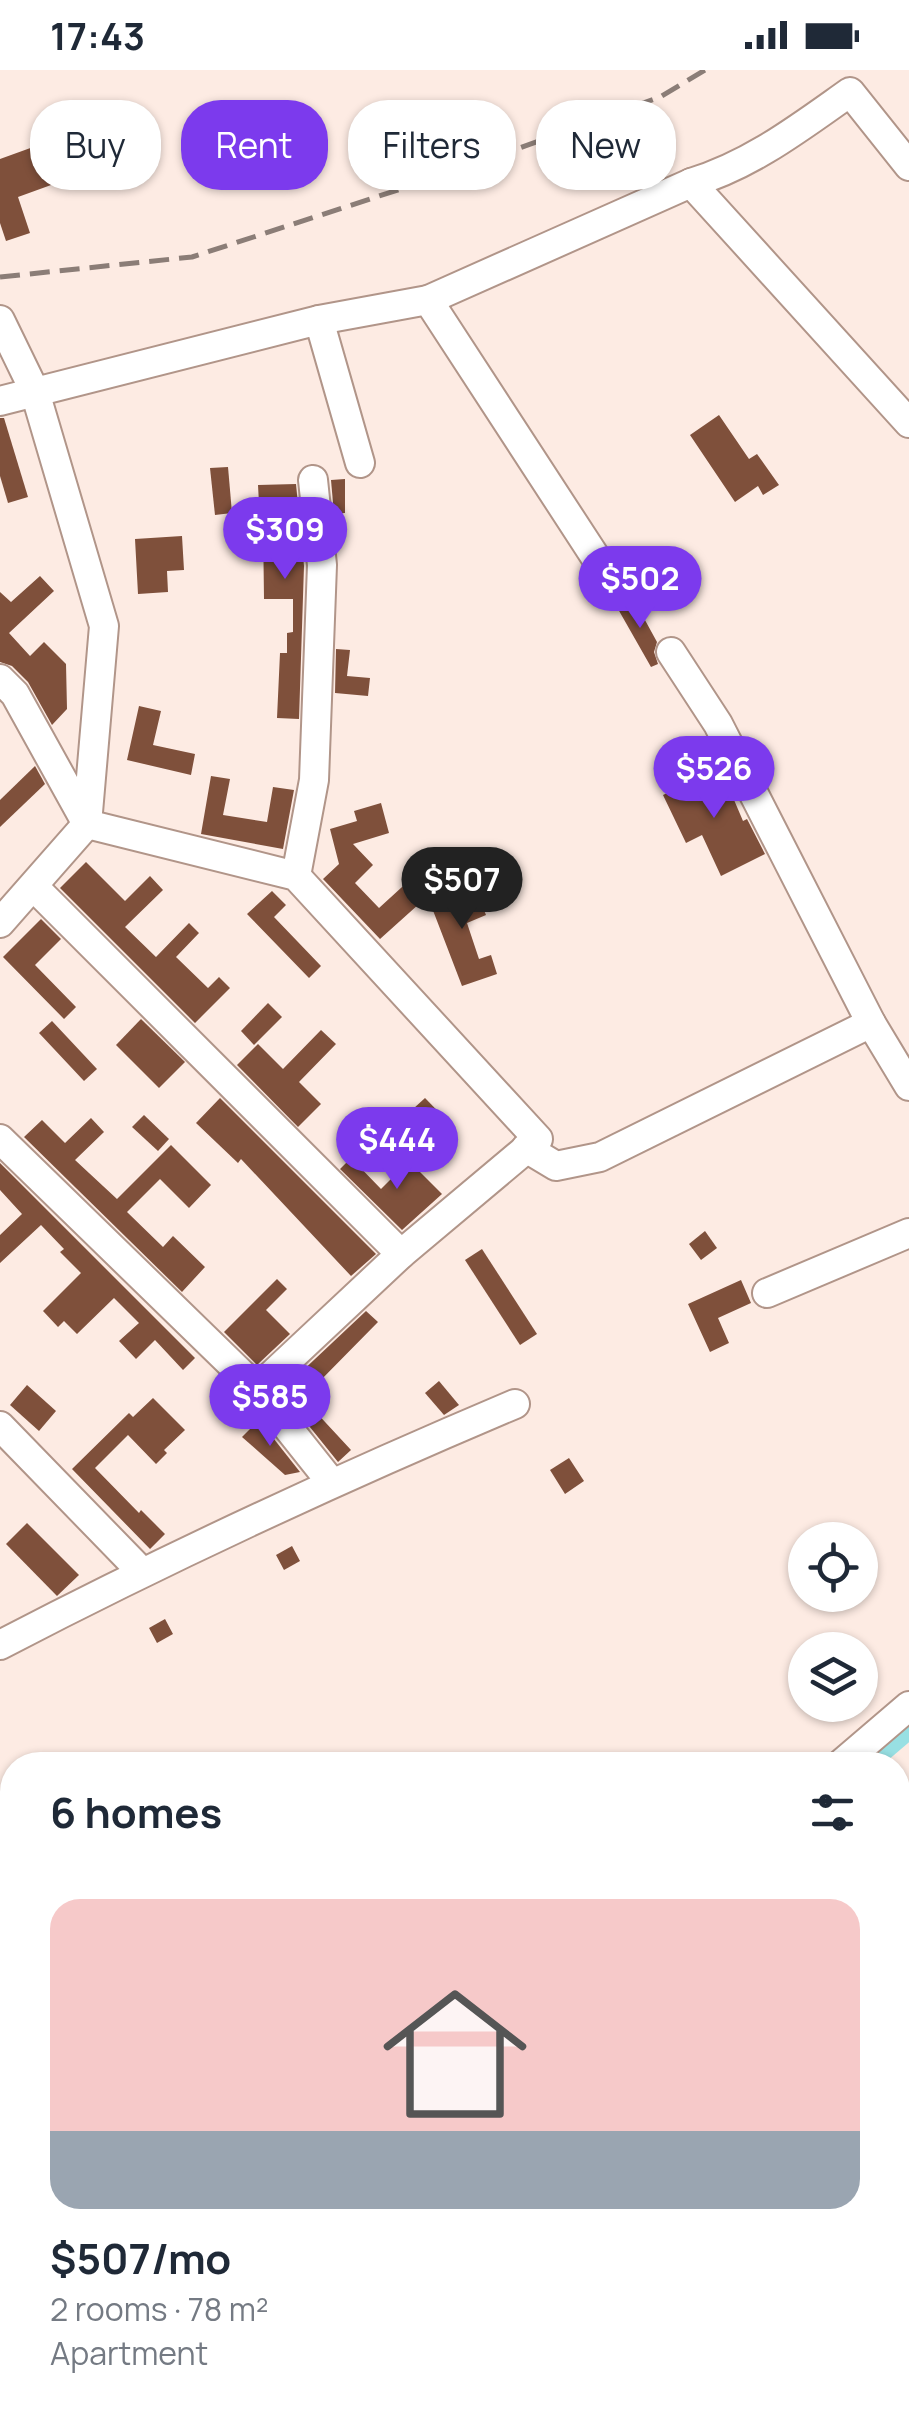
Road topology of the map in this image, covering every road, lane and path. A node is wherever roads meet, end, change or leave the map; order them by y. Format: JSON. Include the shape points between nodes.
{"nodes":[{"id":1,"x":909,"y":166,"type":"edge"},
{"id":2,"x":690,"y":184,"type":"junction"},
{"id":3,"x":428,"y":300,"type":"junction"},
{"id":4,"x":0,"y":320,"type":"edge"},
{"id":5,"x":319,"y":320,"type":"junction"},
{"id":6,"x":35,"y":392,"type":"junction"},
{"id":7,"x":0,"y":400,"type":"edge"},
{"id":8,"x":909,"y":423,"type":"edge"},
{"id":9,"x":360,"y":462,"type":"dead end"},
{"id":10,"x":313,"y":480,"type":"dead end"},
{"id":11,"x":611,"y":581,"type":"dead end"},
{"id":12,"x":671,"y":652,"type":"dead end"},
{"id":13,"x":0,"y":679,"type":"edge"},
{"id":14,"x":86,"y":824,"type":"junction"},
{"id":15,"x":296,"y":876,"type":"junction"},
{"id":16,"x":34,"y":887,"type":"junction"},
{"id":17,"x":0,"y":923,"type":"edge"},
{"id":18,"x":871,"y":1022,"type":"junction"},
{"id":19,"x":909,"y":1086,"type":"edge"},
{"id":20,"x":0,"y":1139,"type":"edge"},
{"id":21,"x":526,"y":1148,"type":"junction"},
{"id":22,"x":909,"y":1234,"type":"edge"},
{"id":23,"x":401,"y":1254,"type":"junction"},
{"id":24,"x":767,"y":1293,"type":"dead end"},
{"id":25,"x":257,"y":1389,"type":"junction"},
{"id":26,"x":516,"y":1404,"type":"dead end"},
{"id":27,"x":0,"y":1426,"type":"edge"},
{"id":28,"x":331,"y":1482,"type":"junction"},
{"id":29,"x":140,"y":1571,"type":"junction"},
{"id":30,"x":0,"y":1645,"type":"edge"},
{"id":31,"x":909,"y":1706,"type":"edge"},
{"id":32,"x":855,"y":1752,"type":"edge"}],
"edges":[{"from":1,"to":2,"type":"street","via":[[850,92],[766,151]]},
{"from":2,"to":3,"type":"street"},
{"from":2,"to":8,"type":"street"},
{"from":3,"to":5,"type":"street"},
{"from":3,"to":11,"type":"street"},
{"from":4,"to":6,"type":"street"},
{"from":5,"to":6,"type":"street"},
{"from":5,"to":9,"type":"street"},
{"from":6,"to":7,"type":"street"},
{"from":6,"to":14,"type":"street","via":[[104,626]]},
{"from":10,"to":15,"type":"street","via":[[322,565],[314,780]]},
{"from":12,"to":18,"type":"street","via":[[718,724]]},
{"from":13,"to":14,"type":"street","via":[[15,694]]},
{"from":14,"to":15,"type":"street"},
{"from":14,"to":16,"type":"street"},
{"from":15,"to":21,"type":"street","via":[[538,1139]]},
{"from":16,"to":17,"type":"street"},
{"from":16,"to":23,"type":"street"},
{"from":18,"to":19,"type":"street"},
{"from":18,"to":21,"type":"street","via":[[600,1157],[556,1166]]},
{"from":20,"to":25,"type":"street"},
{"from":21,"to":23,"type":"street"},
{"from":22,"to":24,"type":"street"},
{"from":23,"to":25,"type":"street"},
{"from":25,"to":28,"type":"street"},
{"from":26,"to":28,"type":"street"},
{"from":27,"to":29,"type":"street"},
{"from":28,"to":29,"type":"street"},
{"from":29,"to":30,"type":"street"},
{"from":31,"to":32,"type":"street"}]}
